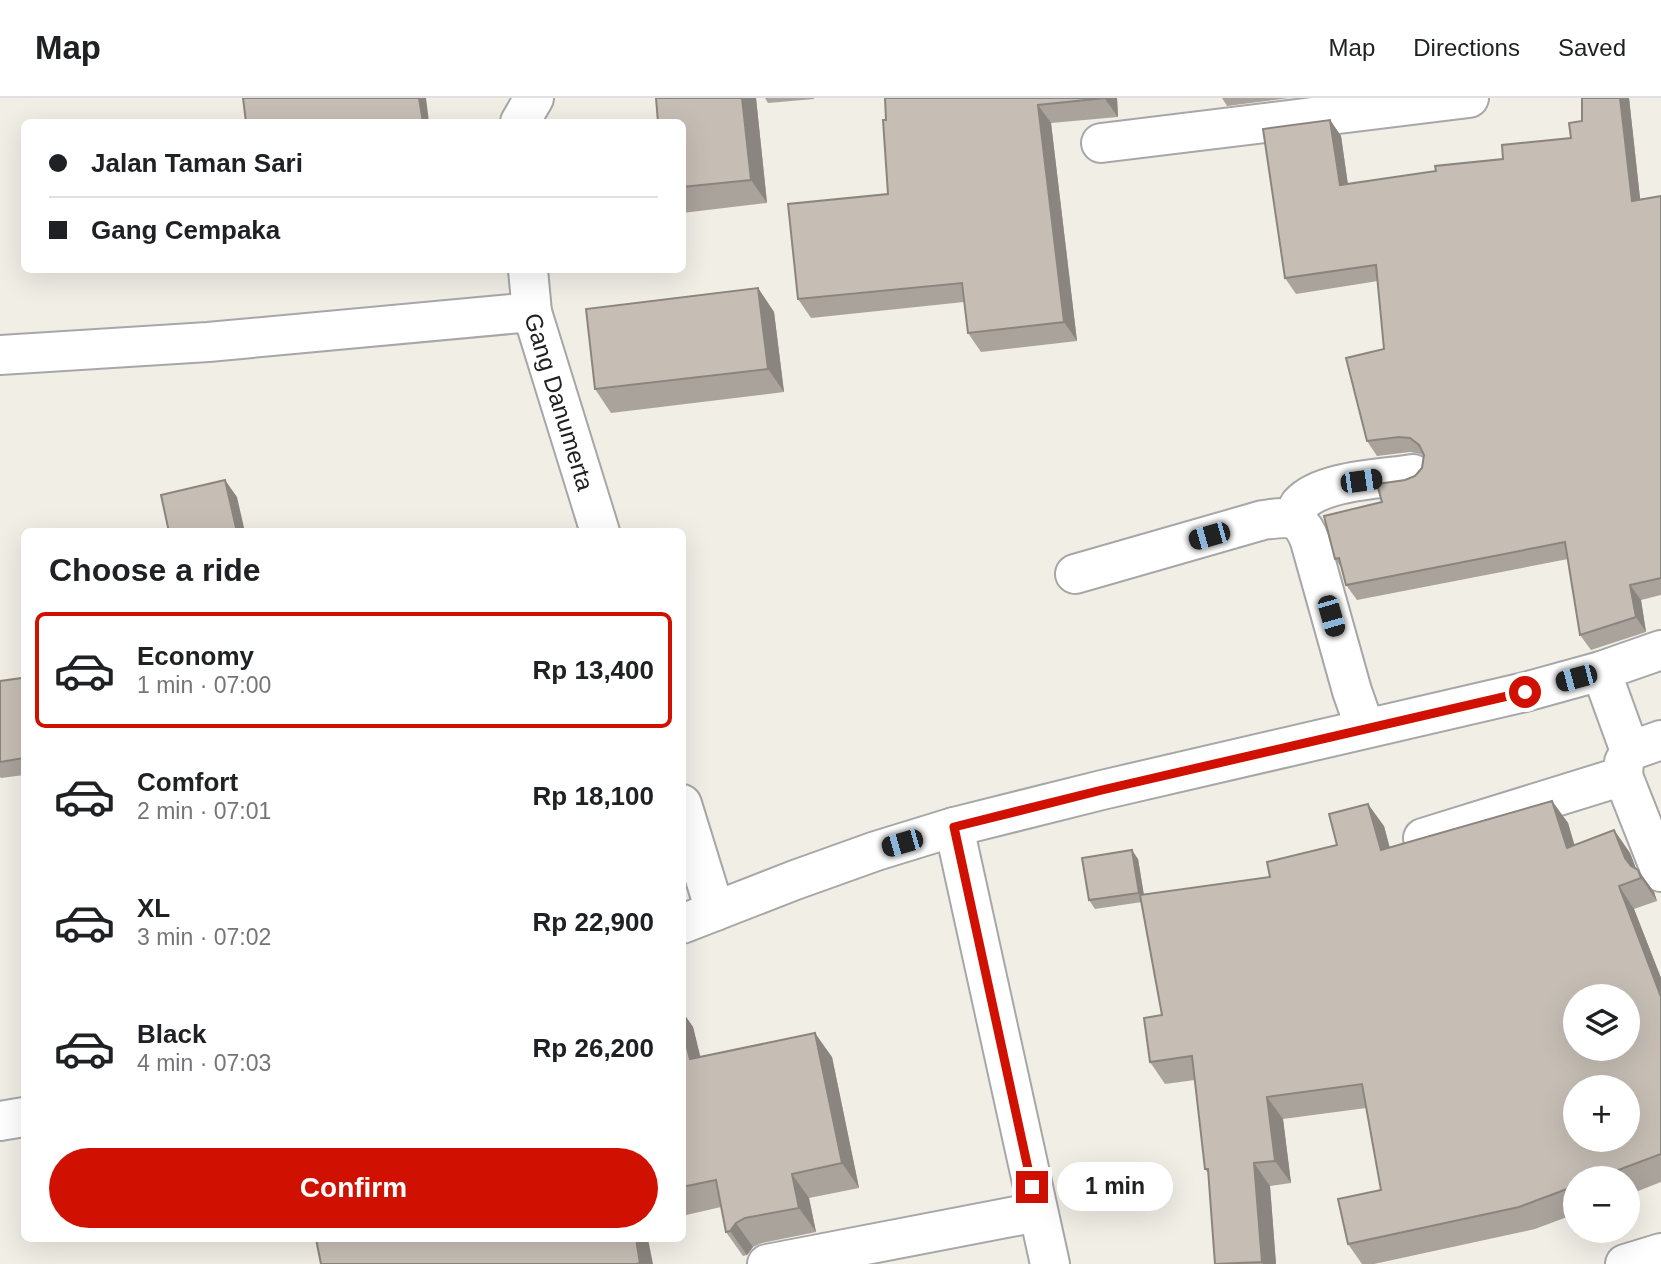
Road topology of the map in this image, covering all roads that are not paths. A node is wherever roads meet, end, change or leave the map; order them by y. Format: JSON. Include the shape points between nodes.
{"nodes":[{"id":1,"x":534,"y":98,"type":"edge"},
{"id":2,"x":1469,"y":98,"type":"edge"},
{"id":3,"x":522,"y":119,"type":"edge"},
{"id":4,"x":1101,"y":143,"type":"dead end"},
{"id":5,"x":528,"y":273,"type":"edge"},
{"id":6,"x":533,"y":312,"type":"junction"},
{"id":7,"x":0,"y":355,"type":"edge"},
{"id":8,"x":1413,"y":474,"type":"edge"},
{"id":9,"x":1293,"y":519,"type":"junction"},
{"id":10,"x":599,"y":528,"type":"edge"},
{"id":11,"x":1075,"y":574,"type":"dead end"},
{"id":12,"x":1661,"y":650,"type":"edge"},
{"id":13,"x":1601,"y":671,"type":"junction"},
{"id":14,"x":1365,"y":728,"type":"junction"},
{"id":15,"x":1638,"y":756,"type":"edge"},
{"id":16,"x":954,"y":827,"type":"junction"},
{"id":17,"x":686,"y":831,"type":"edge"},
{"id":18,"x":1423,"y":838,"type":"edge"},
{"id":19,"x":1661,"y":873,"type":"edge"},
{"id":20,"x":699,"y":918,"type":"edge"},
{"id":21,"x":21,"y":1117,"type":"edge"},
{"id":22,"x":0,"y":1121,"type":"edge"},
{"id":23,"x":1037,"y":1212,"type":"junction"},
{"id":24,"x":1661,"y":1253,"type":"edge"},
{"id":25,"x":766,"y":1264,"type":"edge"},
{"id":26,"x":1050,"y":1264,"type":"edge"},
{"id":27,"x":1625,"y":1264,"type":"edge"}],
"edges":[{"from":1,"to":3,"type":"street"},
{"from":2,"to":4,"type":"street"},
{"from":5,"to":6,"type":"street","name":"Gang Danumerta"},
{"from":6,"to":7,"type":"street","via":[[208,342]]},
{"from":6,"to":10,"type":"street","name":"Gang Danumerta"},
{"from":8,"to":9,"type":"street","via":[[1335,485],[1311,496]]},
{"from":9,"to":11,"type":"street","via":[[1263,520]]},
{"from":9,"to":14,"type":"street","via":[[1303,525],[1310,541]]},
{"from":12,"to":13,"type":"street"},
{"from":13,"to":14,"type":"street"},
{"from":13,"to":15,"type":"street"},
{"from":14,"to":16,"type":"street"},
{"from":15,"to":18,"type":"street"},
{"from":15,"to":19,"type":"street"},
{"from":16,"to":20,"type":"street","via":[[876,850]]},
{"from":16,"to":23,"type":"street"},
{"from":17,"to":20,"type":"street"},
{"from":21,"to":22,"type":"street"},
{"from":23,"to":25,"type":"street"},
{"from":23,"to":26,"type":"street"},
{"from":24,"to":27,"type":"street"}]}
